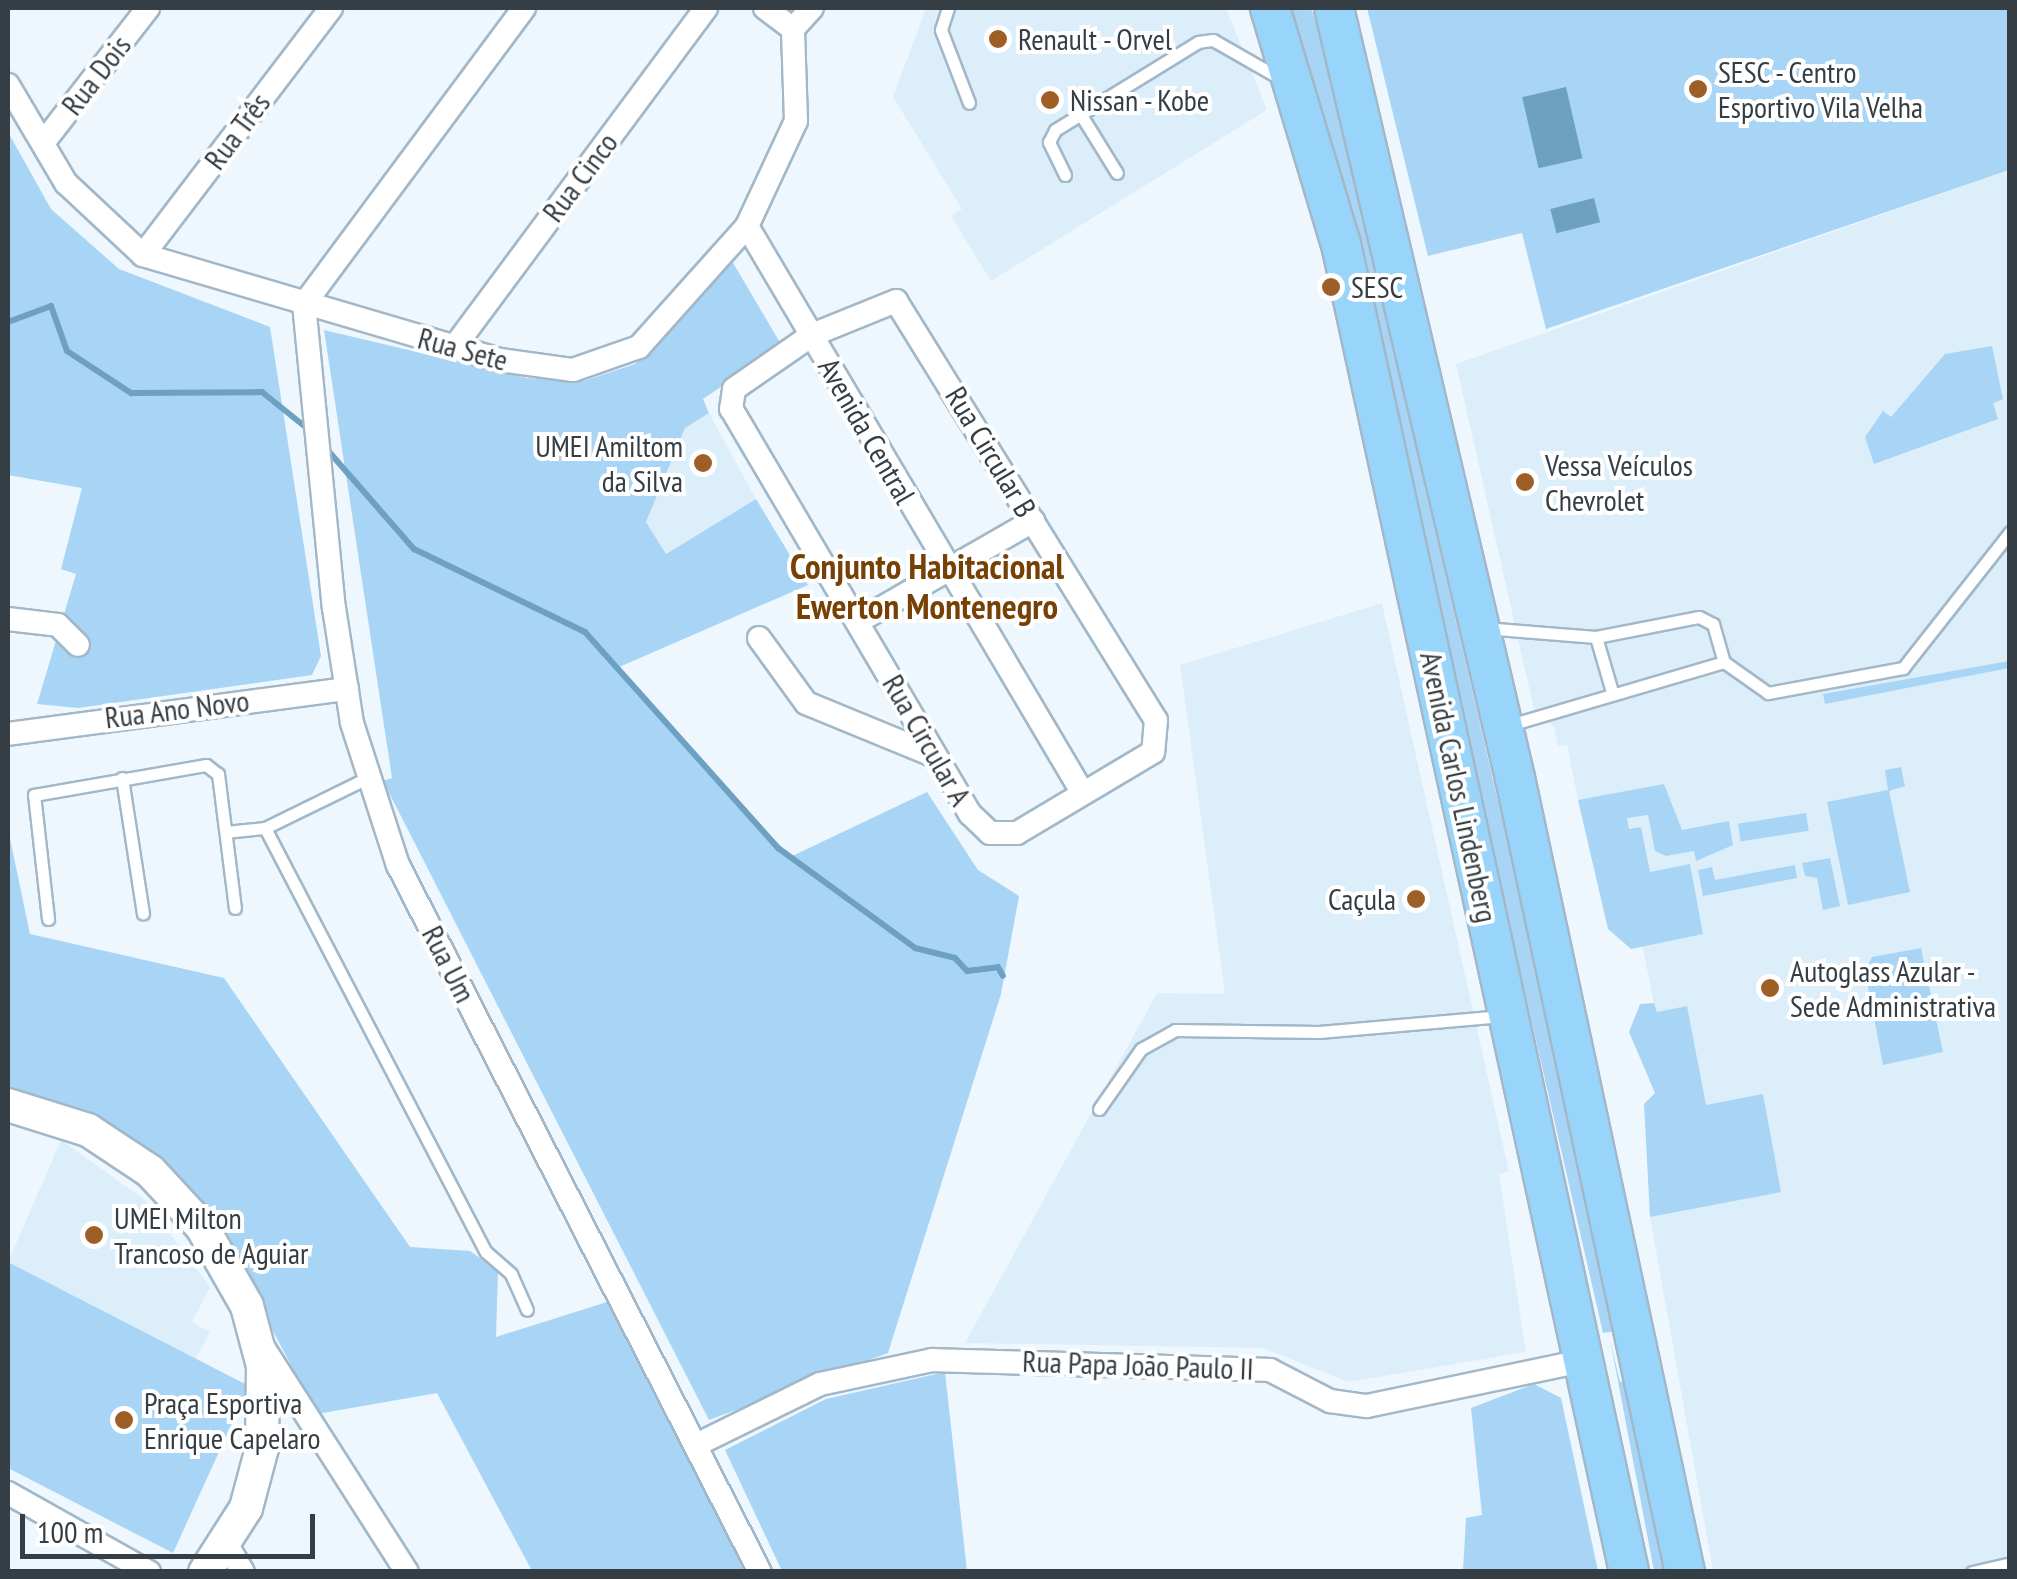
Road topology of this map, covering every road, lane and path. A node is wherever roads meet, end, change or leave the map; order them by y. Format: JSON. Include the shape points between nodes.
{"nodes":[{"id":1,"x":148,"y":8,"type":"edge"},
{"id":2,"x":332,"y":8,"type":"edge"},
{"id":3,"x":524,"y":8,"type":"edge"},
{"id":4,"x":706,"y":8,"type":"edge"},
{"id":5,"x":764,"y":8,"type":"edge"},
{"id":6,"x":812,"y":8,"type":"edge"},
{"id":7,"x":948,"y":8,"type":"edge"},
{"id":8,"x":1270,"y":8,"type":"edge"},
{"id":9,"x":1334,"y":8,"type":"edge"},
{"id":10,"x":793,"y":29,"type":"junction"},
{"id":11,"x":1295,"y":83,"type":"junction"},
{"id":12,"x":8,"y":85,"type":"edge"},
{"id":13,"x":970,"y":103,"type":"dead end"},
{"id":14,"x":1081,"y":115,"type":"junction"},
{"id":15,"x":43,"y":143,"type":"junction"},
{"id":16,"x":1117,"y":173,"type":"dead end"},
{"id":17,"x":1064,"y":175,"type":"dead end"},
{"id":18,"x":747,"y":226,"type":"junction"},
{"id":19,"x":143,"y":255,"type":"junction"},
{"id":20,"x":304,"y":304,"type":"junction"},
{"id":21,"x":812,"y":335,"type":"junction"},
{"id":22,"x":454,"y":346,"type":"junction"},
{"id":23,"x":1033,"y":521,"type":"junction"},
{"id":24,"x":2010,"y":532,"type":"edge"},
{"id":25,"x":946,"y":568,"type":"junction"},
{"id":26,"x":8,"y":619,"type":"edge"},
{"id":27,"x":859,"y":621,"type":"junction"},
{"id":28,"x":1474,"y":630,"type":"junction"},
{"id":29,"x":1596,"y":637,"type":"junction"},
{"id":30,"x":758,"y":638,"type":"dead end"},
{"id":31,"x":78,"y":645,"type":"dead end"},
{"id":32,"x":1724,"y":662,"type":"junction"},
{"id":33,"x":346,"y":688,"type":"junction"},
{"id":34,"x":1613,"y":695,"type":"junction"},
{"id":35,"x":1502,"y":727,"type":"junction"},
{"id":36,"x":8,"y":734,"type":"edge"},
{"id":37,"x":935,"y":756,"type":"junction"},
{"id":38,"x":122,"y":778,"type":"junction"},
{"id":39,"x":368,"y":778,"type":"junction"},
{"id":40,"x":1082,"y":790,"type":"junction"},
{"id":41,"x":266,"y":828,"type":"junction"},
{"id":42,"x":226,"y":832,"type":"junction"},
{"id":43,"x":235,"y":908,"type":"dead end"},
{"id":44,"x":143,"y":913,"type":"dead end"},
{"id":45,"x":48,"y":920,"type":"dead end"},
{"id":46,"x":1509,"y":1016,"type":"junction"},
{"id":47,"x":9,"y":1106,"type":"edge"},
{"id":48,"x":1099,"y":1109,"type":"dead end"},
{"id":49,"x":527,"y":1310,"type":"dead end"},
{"id":50,"x":256,"y":1338,"type":"junction"},
{"id":51,"x":1584,"y":1361,"type":"junction"},
{"id":52,"x":696,"y":1445,"type":"junction"},
{"id":53,"x":8,"y":1493,"type":"edge"},
{"id":54,"x":236,"y":1559,"type":"edge"},
{"id":55,"x":2010,"y":1563,"type":"edge"},
{"id":56,"x":149,"y":1572,"type":"edge"},
{"id":57,"x":205,"y":1572,"type":"edge"},
{"id":58,"x":407,"y":1572,"type":"edge"},
{"id":59,"x":760,"y":1572,"type":"edge"},
{"id":60,"x":1629,"y":1572,"type":"edge"},
{"id":61,"x":1684,"y":1572,"type":"edge"},
{"id":62,"x":1972,"y":1572,"type":"edge"}],
"edges":[{"from":1,"to":15,"type":"street","name":"Rua Dois"},
{"from":2,"to":19,"type":"street","name":"Rua Três"},
{"from":3,"to":20,"type":"street"},
{"from":4,"to":22,"type":"street","name":"Rua Cinco"},
{"from":5,"to":10,"type":"street"},
{"from":6,"to":10,"type":"street"},
{"from":7,"to":13,"type":"lane","via":[[940,30]]},
{"from":8,"to":11,"type":"main road","name":"Avenida Carlos Lindenberg"},
{"from":9,"to":28,"type":"main road","name":"Avenida Carlos Lindenberg"},
{"from":10,"to":18,"type":"street","name":"Rua Sete","via":[[796,121]]},
{"from":11,"to":14,"type":"lane","via":[[1207,38]]},
{"from":11,"to":46,"type":"main road","name":"Avenida Carlos Lindenberg","via":[[1341,244]]},
{"from":12,"to":15,"type":"street","name":"Rua Sete"},
{"from":14,"to":16,"type":"lane"},
{"from":14,"to":17,"type":"lane","via":[[1050,136]]},
{"from":15,"to":19,"type":"street","name":"Rua Sete","via":[[94,216]]},
{"from":18,"to":21,"type":"street","name":"Avenida Central"},
{"from":18,"to":22,"type":"street","name":"Rua Sete","via":[[620,359],[540,368]]},
{"from":19,"to":20,"type":"street","name":"Rua Sete"},
{"from":20,"to":22,"type":"street","name":"Rua Sete"},
{"from":20,"to":33,"type":"street","name":"Rua Um"},
{"from":21,"to":23,"type":"street","name":"Rua Circular B","via":[[877,302],[904,307]]},
{"from":21,"to":25,"type":"street","name":"Avenida Central"},
{"from":21,"to":27,"type":"street","name":"Rua Circular A","via":[[734,390],[731,409]]},
{"from":23,"to":25,"type":"street"},
{"from":23,"to":40,"type":"street","name":"Rua Circular B","via":[[1156,720],[1152,752]]},
{"from":24,"to":32,"type":"lane","via":[[1903,668],[1768,693]]},
{"from":25,"to":27,"type":"street"},
{"from":25,"to":40,"type":"street","name":"Avenida Central"},
{"from":26,"to":31,"type":"street","via":[[58,626]]},
{"from":27,"to":37,"type":"street","name":"Rua Circular A"},
{"from":28,"to":29,"type":"lane","via":[[1508,624]]},
{"from":28,"to":35,"type":"main road","name":"Avenida Carlos Lindenberg"},
{"from":29,"to":32,"type":"lane","via":[[1708,618]]},
{"from":29,"to":34,"type":"lane"},
{"from":30,"to":37,"type":"street","via":[[806,703]]},
{"from":32,"to":34,"type":"lane"},
{"from":33,"to":36,"type":"street","name":"Rua Ano Novo"},
{"from":33,"to":39,"type":"street","name":"Rua Um"},
{"from":34,"to":35,"type":"lane"},
{"from":35,"to":61,"type":"main road","name":"Avenida Carlos Lindenberg"},
{"from":37,"to":40,"type":"street","name":"Rua Circular A","via":[[982,828],[1017,833]]},
{"from":38,"to":42,"type":"lane","via":[[214,769]]},
{"from":38,"to":44,"type":"lane"},
{"from":38,"to":45,"type":"lane","via":[[34,795]]},
{"from":39,"to":41,"type":"lane"},
{"from":39,"to":52,"type":"street","name":"Rua Um","via":[[398,865]]},
{"from":41,"to":42,"type":"lane"},
{"from":41,"to":49,"type":"lane","via":[[486,1252],[511,1274]]},
{"from":42,"to":43,"type":"lane"},
{"from":46,"to":48,"type":"lane","via":[[1319,1032],[1175,1030],[1141,1049]]},
{"from":46,"to":51,"type":"main road","name":"Avenida Carlos Lindenberg"},
{"from":47,"to":50,"type":"street","via":[[88,1130],[150,1171],[224,1261]]},
{"from":50,"to":54,"type":"street","via":[[262,1448]]},
{"from":50,"to":58,"type":"street"},
{"from":51,"to":52,"type":"street","name":"Rua Papa João Paulo II","via":[[1367,1406],[1330,1401],[1270,1370],[932,1360],[820,1384]]},
{"from":51,"to":60,"type":"main road","name":"Avenida Carlos Lindenberg"},
{"from":52,"to":59,"type":"street","name":"Rua Um"},
{"from":53,"to":56,"type":"street"},
{"from":54,"to":57,"type":"street"},
{"from":55,"to":62,"type":"lane"}]}
